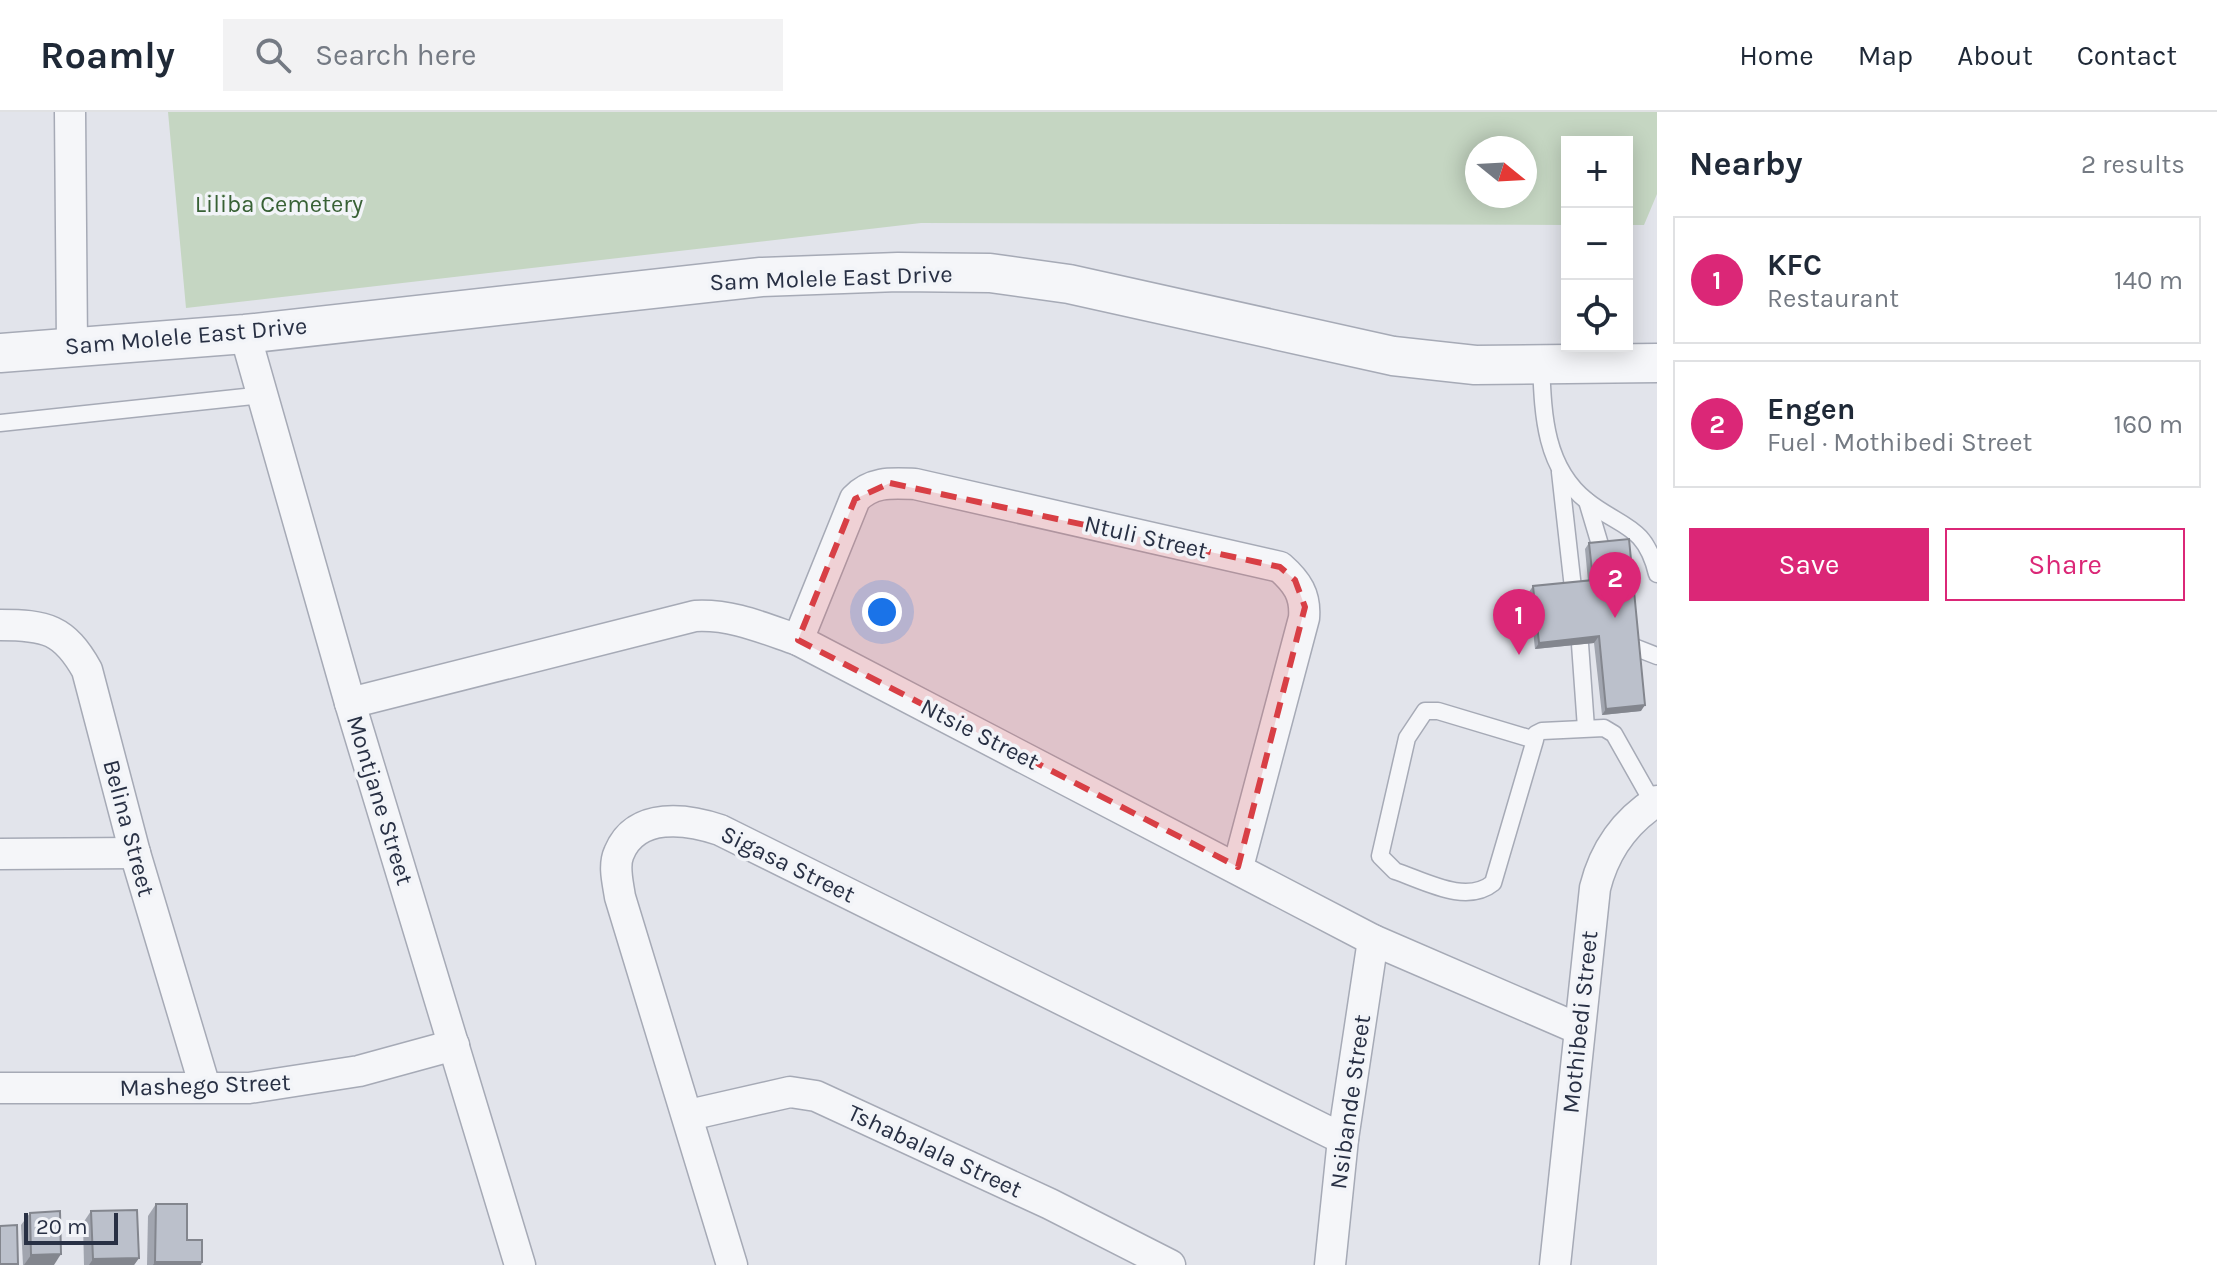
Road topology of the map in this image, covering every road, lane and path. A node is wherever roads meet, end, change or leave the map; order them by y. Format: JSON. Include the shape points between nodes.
{"nodes":[{"id":1,"x":70,"y":112,"type":"edge"},
{"id":2,"x":245,"y":334,"type":"junction"},
{"id":3,"x":72,"y":345,"type":"junction"},
{"id":4,"x":0,"y":353,"type":"edge"},
{"id":5,"x":1541,"y":363,"type":"junction"},
{"id":6,"x":1642,"y":364,"type":"edge"},
{"id":7,"x":263,"y":395,"type":"junction"},
{"id":8,"x":0,"y":423,"type":"edge"},
{"id":9,"x":1559,"y":466,"type":"junction"},
{"id":10,"x":1587,"y":501,"type":"junction"},
{"id":11,"x":1601,"y":548,"type":"edge"},
{"id":12,"x":1657,"y":574,"type":"edge"},
{"id":13,"x":1573,"y":588,"type":"edge"},
{"id":14,"x":0,"y":625,"type":"edge"},
{"id":15,"x":798,"y":640,"type":"junction"},
{"id":16,"x":1580,"y":644,"type":"edge"},
{"id":17,"x":1634,"y":647,"type":"edge"},
{"id":18,"x":1657,"y":656,"type":"edge"},
{"id":19,"x":350,"y":703,"type":"junction"},
{"id":20,"x":1586,"y":728,"type":"junction"},
{"id":21,"x":1535,"y":740,"type":"junction"},
{"id":22,"x":1655,"y":802,"type":"edge"},
{"id":23,"x":135,"y":853,"type":"junction"},
{"id":24,"x":0,"y":854,"type":"edge"},
{"id":25,"x":1238,"y":867,"type":"junction"},
{"id":26,"x":1373,"y":940,"type":"junction"},
{"id":27,"x":1579,"y":1029,"type":"junction"},
{"id":28,"x":454,"y":1045,"type":"junction"},
{"id":29,"x":205,"y":1087,"type":"junction"},
{"id":30,"x":0,"y":1088,"type":"edge"},
{"id":31,"x":689,"y":1115,"type":"junction"},
{"id":32,"x":1343,"y":1139,"type":"junction"},
{"id":33,"x":520,"y":1265,"type":"edge"},
{"id":34,"x":732,"y":1265,"type":"edge"},
{"id":35,"x":1170,"y":1265,"type":"edge"},
{"id":36,"x":1330,"y":1265,"type":"edge"},
{"id":37,"x":1555,"y":1265,"type":"edge"}],
"edges":[{"from":1,"to":3,"type":"street"},
{"from":2,"to":3,"type":"street","name":"Sam Molele East Drive"},
{"from":2,"to":5,"type":"street","name":"Sam Molele East Drive","via":[[761,277],[990,273],[1069,284],[1393,356],[1475,365]]},
{"from":2,"to":7,"type":"street","name":"Montjane Street"},
{"from":3,"to":4,"type":"street","name":"Sam Molele East Drive"},
{"from":5,"to":6,"type":"street","name":"Sam Molele East Drive"},
{"from":5,"to":9,"type":"lane","via":[[1545,425]]},
{"from":7,"to":8,"type":"lane"},
{"from":7,"to":19,"type":"street","name":"Montjane Street"},
{"from":9,"to":10,"type":"lane"},
{"from":9,"to":13,"type":"lane"},
{"from":10,"to":11,"type":"lane"},
{"from":10,"to":12,"type":"lane","via":[[1643,537]]},
{"from":14,"to":23,"type":"street","name":"Belina Street","via":[[31,625],[73,645],[87,670]]},
{"from":15,"to":19,"type":"street","name":"Ntsie Street","via":[[742,620],[695,616]]},
{"from":15,"to":25,"type":"street","name":"Ntsie Street"},
{"from":15,"to":25,"type":"street","name":"Ntuli Street","via":[[850,508],[874,485],[915,484],[1280,567],[1303,595],[1304,618]]},
{"from":16,"to":20,"type":"lane"},
{"from":17,"to":18,"type":"lane"},
{"from":19,"to":28,"type":"street","name":"Montjane Street"},
{"from":20,"to":21,"type":"lane","via":[[1542,731]]},
{"from":20,"to":22,"type":"lane","via":[[1614,734]]},
{"from":21,"to":21,"type":"lane","via":[[1493,883],[1481,893],[1467,894],[1386,865],[1380,856],[1407,738],[1425,711]]},
{"from":22,"to":27,"type":"street","name":"Mothibedi Street","via":[[1624,829],[1602,859]]},
{"from":23,"to":24,"type":"street"},
{"from":23,"to":29,"type":"street","name":"Belina Street"},
{"from":25,"to":26,"type":"street","name":"Ntsie Street"},
{"from":26,"to":27,"type":"street","name":"Ntsie Street"},
{"from":26,"to":32,"type":"street","name":"Nsibande Street"},
{"from":27,"to":37,"type":"street","name":"Mothibedi Street"},
{"from":28,"to":29,"type":"street","name":"Mashego Street","via":[[296,1083]]},
{"from":28,"to":33,"type":"street","name":"Montjane Street"},
{"from":29,"to":30,"type":"street","name":"Mashego Street"},
{"from":31,"to":32,"type":"street","name":"Sigasa Street","via":[[617,874],[619,851],[635,834],[671,819],[720,830]]},
{"from":31,"to":34,"type":"street","name":"Sigasa Street"},
{"from":31,"to":35,"type":"street","name":"Tshabalala Street","via":[[790,1092],[816,1096]]},
{"from":32,"to":36,"type":"street","name":"Nsibande Street"}]}
